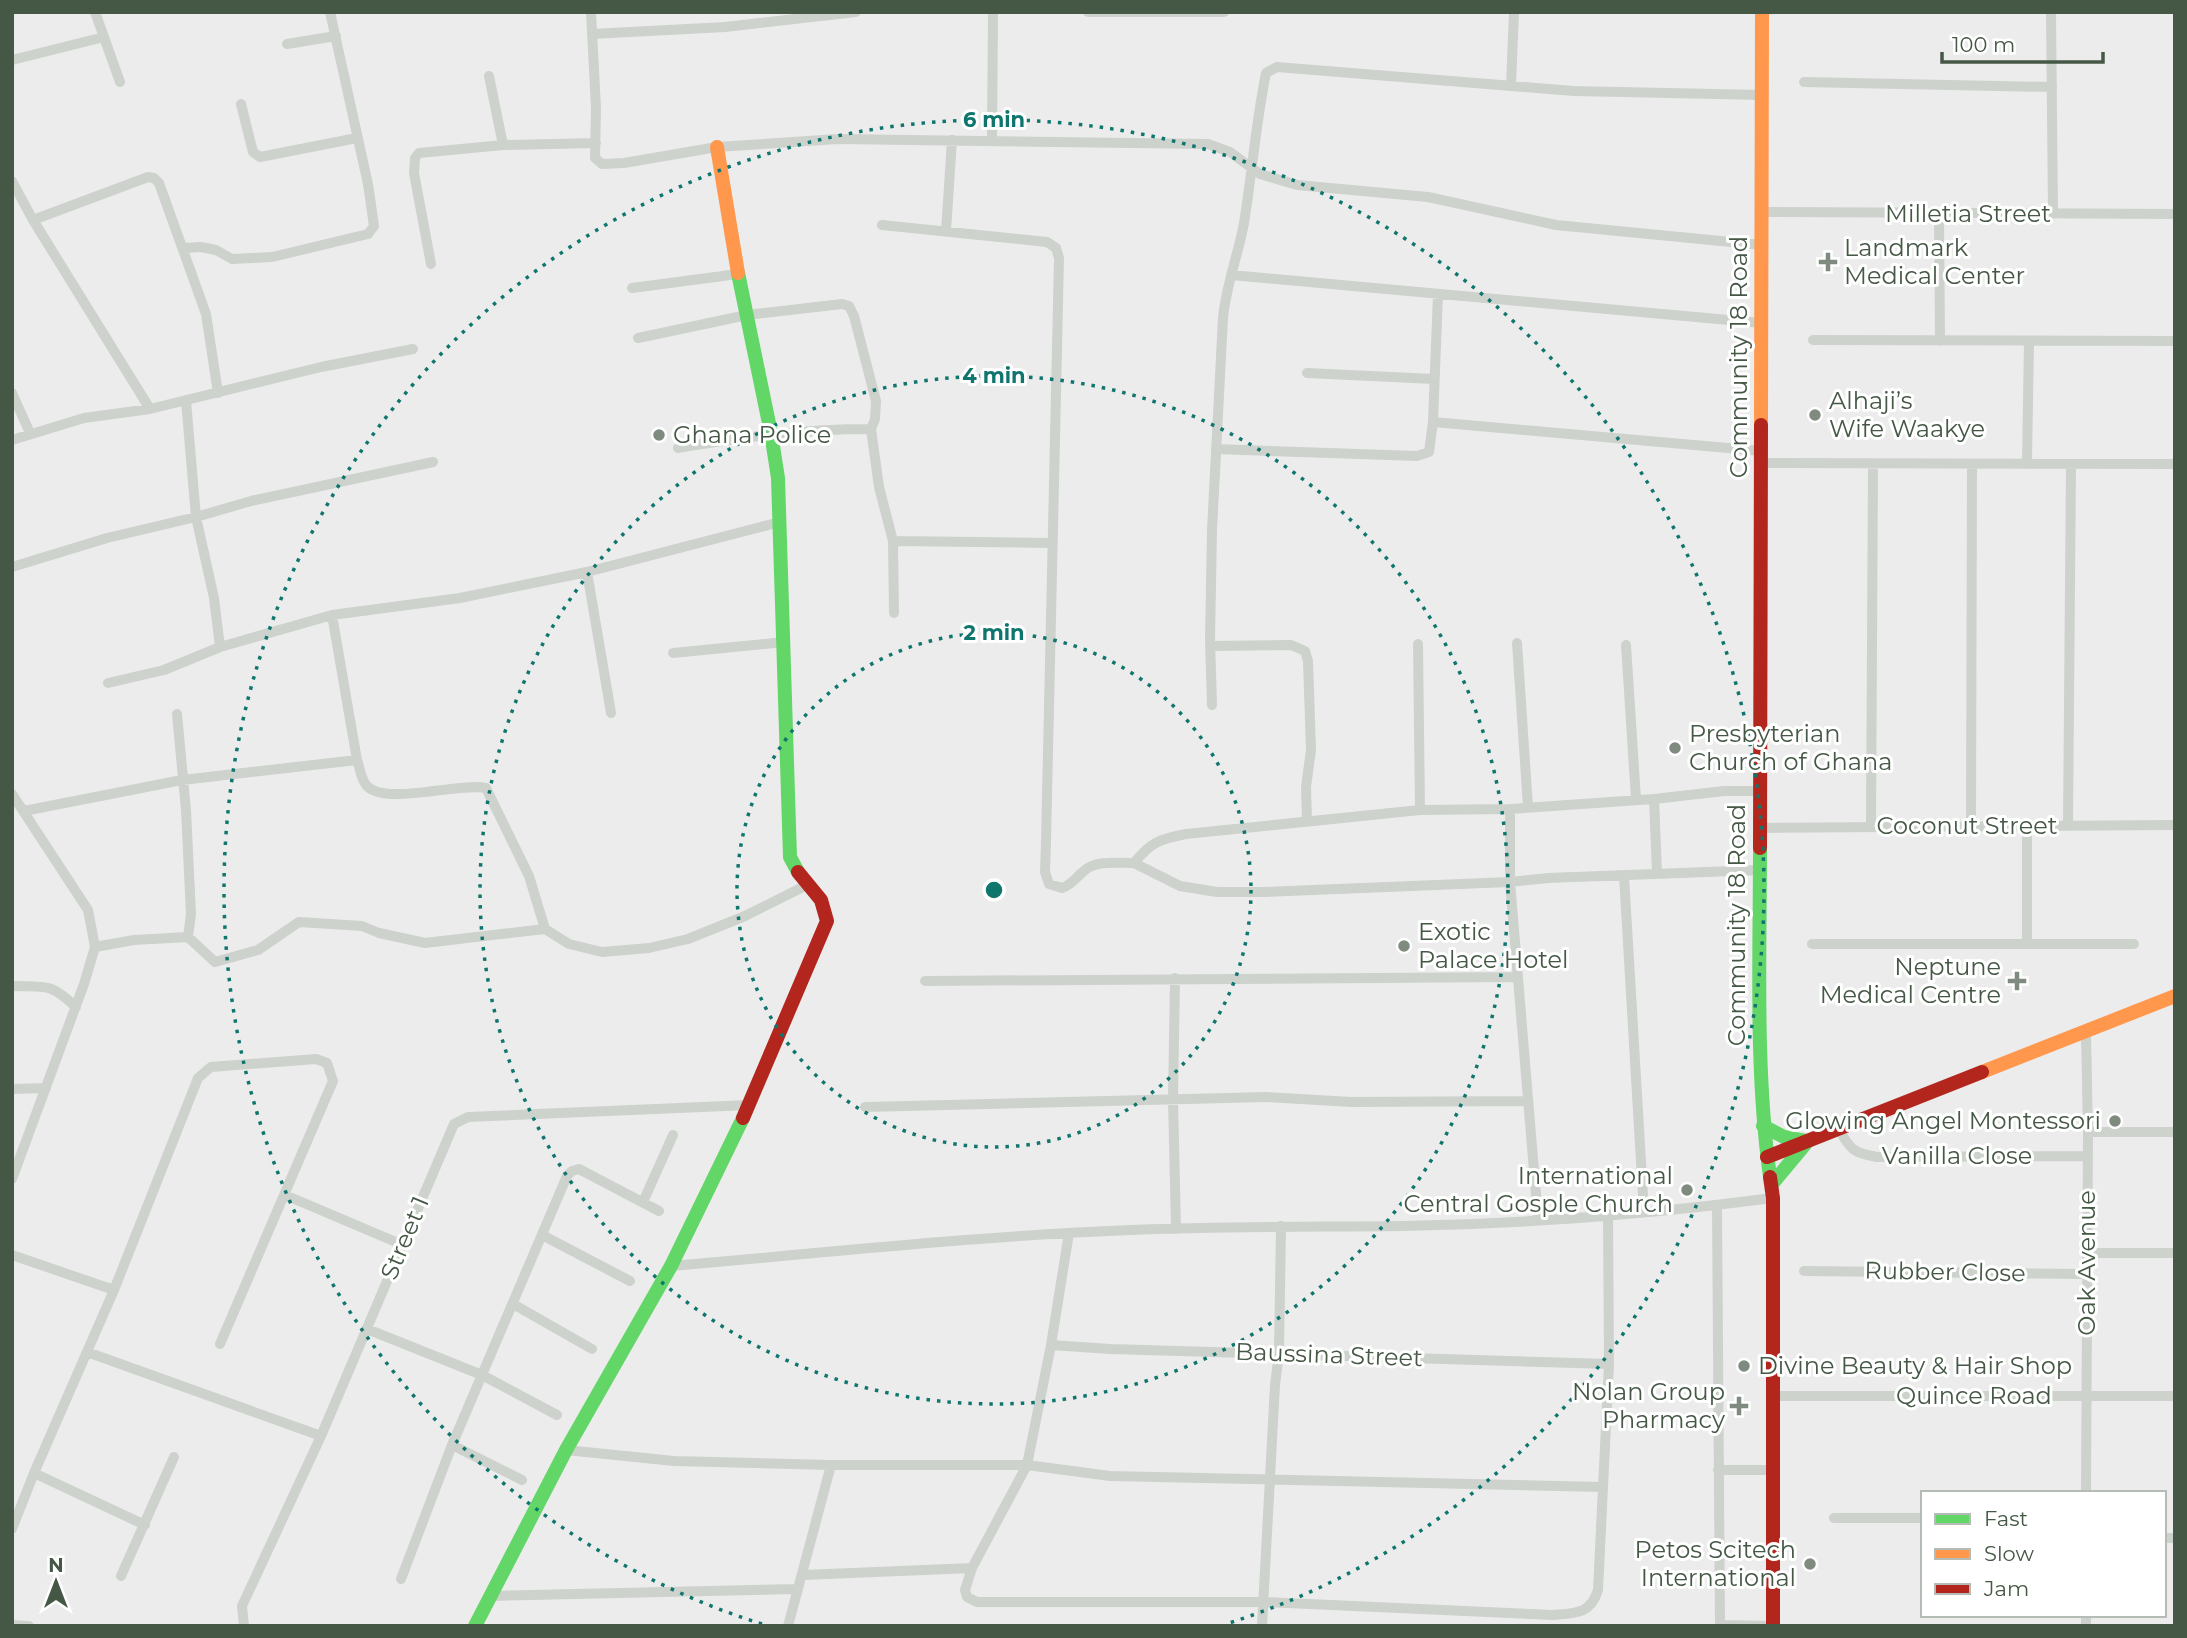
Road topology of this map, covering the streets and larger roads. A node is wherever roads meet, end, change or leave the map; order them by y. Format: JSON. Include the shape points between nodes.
{"nodes":[{"id":1,"x":95,"y":12,"type":"edge"},
{"id":2,"x":330,"y":12,"type":"edge"},
{"id":3,"x":590,"y":12,"type":"edge"},
{"id":4,"x":856,"y":12,"type":"edge"},
{"id":5,"x":993,"y":12,"type":"edge"},
{"id":6,"x":1088,"y":12,"type":"edge"},
{"id":7,"x":1224,"y":12,"type":"edge"},
{"id":8,"x":1514,"y":12,"type":"edge"},
{"id":9,"x":1762,"y":12,"type":"edge"},
{"id":10,"x":2051,"y":12,"type":"edge"},
{"id":11,"x":592,"y":34,"type":"junction"},
{"id":12,"x":336,"y":36,"type":"junction"},
{"id":13,"x":104,"y":37,"type":"junction"},
{"id":14,"x":287,"y":44,"type":"dead end"},
{"id":15,"x":12,"y":60,"type":"edge"},
{"id":16,"x":489,"y":76,"type":"dead end"},
{"id":17,"x":120,"y":82,"type":"dead end"},
{"id":18,"x":1804,"y":82,"type":"dead end"},
{"id":19,"x":1511,"y":86,"type":"junction"},
{"id":20,"x":2052,"y":87,"type":"junction"},
{"id":21,"x":1762,"y":96,"type":"junction"},
{"id":22,"x":242,"y":104,"type":"dead end"},
{"id":23,"x":357,"y":138,"type":"junction"},
{"id":24,"x":952,"y":140,"type":"junction"},
{"id":25,"x":992,"y":140,"type":"junction"},
{"id":26,"x":596,"y":143,"type":"junction"},
{"id":27,"x":503,"y":145,"type":"junction"},
{"id":28,"x":717,"y":147,"type":"junction"},
{"id":29,"x":1252,"y":170,"type":"junction"},
{"id":30,"x":12,"y":181,"type":"edge"},
{"id":31,"x":1762,"y":212,"type":"junction"},
{"id":32,"x":1939,"y":214,"type":"junction"},
{"id":33,"x":2053,"y":214,"type":"junction"},
{"id":34,"x":2175,"y":214,"type":"edge"},
{"id":35,"x":33,"y":220,"type":"junction"},
{"id":36,"x":882,"y":225,"type":"dead end"},
{"id":37,"x":946,"y":230,"type":"junction"},
{"id":38,"x":1762,"y":245,"type":"junction"},
{"id":39,"x":183,"y":248,"type":"junction"},
{"id":40,"x":431,"y":264,"type":"dead end"},
{"id":41,"x":738,"y":274,"type":"junction"},
{"id":42,"x":1231,"y":275,"type":"junction"},
{"id":43,"x":632,"y":288,"type":"dead end"},
{"id":44,"x":1438,"y":293,"type":"junction"},
{"id":45,"x":747,"y":315,"type":"junction"},
{"id":46,"x":1762,"y":323,"type":"junction"},
{"id":47,"x":638,"y":338,"type":"dead end"},
{"id":48,"x":1813,"y":340,"type":"dead end"},
{"id":49,"x":1940,"y":341,"type":"junction"},
{"id":50,"x":2029,"y":341,"type":"junction"},
{"id":51,"x":2175,"y":341,"type":"edge"},
{"id":52,"x":413,"y":349,"type":"dead end"},
{"id":53,"x":1307,"y":373,"type":"dead end"},
{"id":54,"x":1434,"y":379,"type":"junction"},
{"id":55,"x":12,"y":393,"type":"edge"},
{"id":56,"x":218,"y":393,"type":"junction"},
{"id":57,"x":186,"y":401,"type":"junction"},
{"id":58,"x":150,"y":410,"type":"junction"},
{"id":59,"x":1433,"y":422,"type":"junction"},
{"id":60,"x":872,"y":429,"type":"junction"},
{"id":61,"x":30,"y":433,"type":"junction"},
{"id":62,"x":771,"y":433,"type":"junction"},
{"id":63,"x":12,"y":440,"type":"edge"},
{"id":64,"x":678,"y":448,"type":"dead end"},
{"id":65,"x":1216,"y":449,"type":"junction"},
{"id":66,"x":1762,"y":457,"type":"junction"},
{"id":67,"x":433,"y":462,"type":"dead end"},
{"id":68,"x":2027,"y":463,"type":"junction"},
{"id":69,"x":1873,"y":464,"type":"junction"},
{"id":70,"x":1972,"y":464,"type":"junction"},
{"id":71,"x":2071,"y":464,"type":"junction"},
{"id":72,"x":2175,"y":464,"type":"edge"},
{"id":73,"x":197,"y":517,"type":"junction"},
{"id":74,"x":780,"y":522,"type":"junction"},
{"id":75,"x":893,"y":541,"type":"junction"},
{"id":76,"x":1051,"y":543,"type":"junction"},
{"id":77,"x":12,"y":568,"type":"edge"},
{"id":78,"x":587,"y":572,"type":"junction"},
{"id":79,"x":894,"y":614,"type":"dead end"},
{"id":80,"x":332,"y":615,"type":"junction"},
{"id":81,"x":784,"y":642,"type":"junction"},
{"id":82,"x":1517,"y":643,"type":"dead end"},
{"id":83,"x":1418,"y":644,"type":"dead end"},
{"id":84,"x":1626,"y":645,"type":"dead end"},
{"id":85,"x":1212,"y":646,"type":"junction"},
{"id":86,"x":220,"y":647,"type":"junction"},
{"id":87,"x":673,"y":653,"type":"dead end"},
{"id":88,"x":108,"y":683,"type":"dead end"},
{"id":89,"x":1212,"y":705,"type":"dead end"},
{"id":90,"x":611,"y":713,"type":"dead end"},
{"id":91,"x":177,"y":714,"type":"dead end"},
{"id":92,"x":357,"y":760,"type":"junction"},
{"id":93,"x":182,"y":780,"type":"junction"},
{"id":94,"x":1759,"y":791,"type":"junction"},
{"id":95,"x":12,"y":794,"type":"edge"},
{"id":96,"x":1636,"y":799,"type":"junction"},
{"id":97,"x":1654,"y":799,"type":"junction"},
{"id":98,"x":1528,"y":807,"type":"junction"},
{"id":99,"x":1510,"y":809,"type":"junction"},
{"id":100,"x":1420,"y":810,"type":"junction"},
{"id":101,"x":24,"y":811,"type":"junction"},
{"id":102,"x":1307,"y":821,"type":"junction"},
{"id":103,"x":1971,"y":825,"type":"junction"},
{"id":104,"x":2026,"y":825,"type":"junction"},
{"id":105,"x":2068,"y":825,"type":"junction"},
{"id":106,"x":2175,"y":825,"type":"edge"},
{"id":107,"x":1871,"y":826,"type":"junction"},
{"id":108,"x":1760,"y":828,"type":"junction"},
{"id":109,"x":1134,"y":863,"type":"junction"},
{"id":110,"x":1760,"y":870,"type":"junction"},
{"id":111,"x":1657,"y":873,"type":"junction"},
{"id":112,"x":1624,"y":876,"type":"junction"},
{"id":113,"x":1510,"y":882,"type":"junction"},
{"id":114,"x":809,"y":884,"type":"junction"},
{"id":115,"x":545,"y":929,"type":"junction"},
{"id":116,"x":188,"y":937,"type":"junction"},
{"id":117,"x":1812,"y":944,"type":"dead end"},
{"id":118,"x":2027,"y":944,"type":"junction"},
{"id":119,"x":2134,"y":944,"type":"dead end"},
{"id":120,"x":95,"y":947,"type":"junction"},
{"id":121,"x":1517,"y":977,"type":"junction"},
{"id":122,"x":1175,"y":978,"type":"junction"},
{"id":123,"x":925,"y":981,"type":"dead end"},
{"id":124,"x":12,"y":986,"type":"edge"},
{"id":125,"x":2175,"y":996,"type":"edge"},
{"id":126,"x":76,"y":1007,"type":"junction"},
{"id":127,"x":2086,"y":1032,"type":"junction"},
{"id":128,"x":46,"y":1088,"type":"junction"},
{"id":129,"x":12,"y":1089,"type":"edge"},
{"id":130,"x":1173,"y":1099,"type":"junction"},
{"id":131,"x":1528,"y":1101,"type":"junction"},
{"id":132,"x":749,"y":1105,"type":"junction"},
{"id":133,"x":865,"y":1107,"type":"dead end"},
{"id":134,"x":1763,"y":1126,"type":"junction"},
{"id":135,"x":1839,"y":1129,"type":"junction"},
{"id":136,"x":2088,"y":1132,"type":"junction"},
{"id":137,"x":2175,"y":1132,"type":"edge"},
{"id":138,"x":673,"y":1135,"type":"dead end"},
{"id":139,"x":1808,"y":1141,"type":"junction"},
{"id":140,"x":2087,"y":1156,"type":"junction"},
{"id":141,"x":1767,"y":1157,"type":"junction"},
{"id":142,"x":12,"y":1179,"type":"edge"},
{"id":143,"x":1773,"y":1191,"type":"junction"},
{"id":144,"x":285,"y":1195,"type":"junction"},
{"id":145,"x":643,"y":1202,"type":"junction"},
{"id":146,"x":1717,"y":1205,"type":"junction"},
{"id":147,"x":659,"y":1211,"type":"dead end"},
{"id":148,"x":1644,"y":1212,"type":"junction"},
{"id":149,"x":1608,"y":1214,"type":"junction"},
{"id":150,"x":1538,"y":1219,"type":"junction"},
{"id":151,"x":1281,"y":1226,"type":"junction"},
{"id":152,"x":1176,"y":1229,"type":"junction"},
{"id":153,"x":1069,"y":1233,"type":"junction"},
{"id":154,"x":542,"y":1235,"type":"junction"},
{"id":155,"x":403,"y":1245,"type":"junction"},
{"id":156,"x":2087,"y":1252,"type":"junction"},
{"id":157,"x":2175,"y":1253,"type":"edge"},
{"id":158,"x":12,"y":1255,"type":"edge"},
{"id":159,"x":671,"y":1266,"type":"junction"},
{"id":160,"x":1804,"y":1271,"type":"dead end"},
{"id":161,"x":2087,"y":1274,"type":"junction"},
{"id":162,"x":630,"y":1282,"type":"dead end"},
{"id":163,"x":114,"y":1290,"type":"junction"},
{"id":164,"x":513,"y":1304,"type":"junction"},
{"id":165,"x":368,"y":1329,"type":"junction"},
{"id":166,"x":220,"y":1344,"type":"dead end"},
{"id":167,"x":1051,"y":1345,"type":"junction"},
{"id":168,"x":592,"y":1349,"type":"dead end"},
{"id":169,"x":87,"y":1352,"type":"junction"},
{"id":170,"x":1279,"y":1353,"type":"junction"},
{"id":171,"x":1609,"y":1364,"type":"junction"},
{"id":172,"x":482,"y":1375,"type":"junction"},
{"id":173,"x":1772,"y":1396,"type":"junction"},
{"id":174,"x":2087,"y":1396,"type":"junction"},
{"id":175,"x":2175,"y":1396,"type":"edge"},
{"id":176,"x":557,"y":1415,"type":"dead end"},
{"id":177,"x":321,"y":1436,"type":"junction"},
{"id":178,"x":452,"y":1445,"type":"junction"},
{"id":179,"x":566,"y":1450,"type":"junction"},
{"id":180,"x":174,"y":1457,"type":"dead end"},
{"id":181,"x":831,"y":1465,"type":"junction"},
{"id":182,"x":1027,"y":1465,"type":"junction"},
{"id":183,"x":1718,"y":1470,"type":"junction"},
{"id":184,"x":1772,"y":1470,"type":"junction"},
{"id":185,"x":34,"y":1474,"type":"junction"},
{"id":186,"x":522,"y":1479,"type":"dead end"},
{"id":187,"x":1271,"y":1479,"type":"junction"},
{"id":188,"x":1603,"y":1487,"type":"junction"},
{"id":189,"x":2086,"y":1491,"type":"edge"},
{"id":190,"x":1834,"y":1518,"type":"dead end"},
{"id":191,"x":1921,"y":1518,"type":"edge"},
{"id":192,"x":145,"y":1525,"type":"junction"},
{"id":193,"x":12,"y":1529,"type":"edge"},
{"id":194,"x":972,"y":1567,"type":"junction"},
{"id":195,"x":803,"y":1575,"type":"junction"},
{"id":196,"x":121,"y":1576,"type":"dead end"},
{"id":197,"x":401,"y":1579,"type":"dead end"},
{"id":198,"x":797,"y":1589,"type":"junction"},
{"id":199,"x":489,"y":1596,"type":"junction"},
{"id":200,"x":1263,"y":1602,"type":"junction"},
{"id":201,"x":12,"y":1625,"type":"edge"},
{"id":202,"x":1720,"y":1625,"type":"edge"},
{"id":203,"x":29,"y":1626,"type":"edge"},
{"id":204,"x":244,"y":1626,"type":"edge"},
{"id":205,"x":475,"y":1626,"type":"edge"},
{"id":206,"x":788,"y":1626,"type":"edge"},
{"id":207,"x":1262,"y":1626,"type":"edge"},
{"id":208,"x":1773,"y":1626,"type":"edge"}],
"edges":[{"from":1,"to":13,"type":"street"},
{"from":2,"to":12,"type":"street"},
{"from":3,"to":11,"type":"street"},
{"from":4,"to":11,"type":"street","via":[[725,27]]},
{"from":5,"to":25,"type":"street"},
{"from":6,"to":7,"type":"street"},
{"from":8,"to":19,"type":"street"},
{"from":9,"to":21,"type":"street","name":"Community 18 Road"},
{"from":10,"to":20,"type":"street"},
{"from":11,"to":26,"type":"street"},
{"from":12,"to":14,"type":"street"},
{"from":12,"to":23,"type":"street"},
{"from":13,"to":15,"type":"street"},
{"from":13,"to":17,"type":"street"},
{"from":16,"to":27,"type":"street"},
{"from":18,"to":20,"type":"street"},
{"from":19,"to":21,"type":"street"},
{"from":19,"to":29,"type":"street","via":[[1277,67],[1266,73]]},
{"from":20,"to":33,"type":"street"},
{"from":21,"to":31,"type":"street","name":"Community 18 Road"},
{"from":22,"to":23,"type":"street","via":[[253,152],[260,157]]},
{"from":23,"to":39,"type":"street","via":[[374,226],[368,234],[272,257],[232,259],[216,250]]},
{"from":24,"to":25,"type":"street"},
{"from":24,"to":28,"type":"street","via":[[838,139]]},
{"from":24,"to":37,"type":"street"},
{"from":25,"to":29,"type":"street","via":[[1208,144],[1230,152]]},
{"from":26,"to":27,"type":"street"},
{"from":26,"to":28,"type":"street","via":[[595,158],[602,164]]},
{"from":27,"to":40,"type":"street","via":[[424,152],[415,158]]},
{"from":28,"to":41,"type":"street"},
{"from":29,"to":38,"type":"street","via":[[1297,186],[1428,197],[1556,225]]},
{"from":29,"to":42,"type":"street"},
{"from":30,"to":35,"type":"street"},
{"from":31,"to":32,"type":"street","name":"Milletia Street"},
{"from":31,"to":38,"type":"street","name":"Community 18 Road"},
{"from":32,"to":33,"type":"street","name":"Milletia Street"},
{"from":32,"to":49,"type":"street"},
{"from":33,"to":34,"type":"street","name":"Milletia Street"},
{"from":35,"to":39,"type":"street","via":[[154,178]]},
{"from":35,"to":58,"type":"street"},
{"from":36,"to":37,"type":"street"},
{"from":37,"to":76,"type":"street","via":[[1048,242],[1056,248]]},
{"from":38,"to":46,"type":"street","name":"Community 18 Road"},
{"from":39,"to":56,"type":"street","via":[[206,314]]},
{"from":41,"to":43,"type":"street"},
{"from":41,"to":45,"type":"street"},
{"from":42,"to":44,"type":"street"},
{"from":42,"to":65,"type":"street","via":[[1223,318]]},
{"from":44,"to":46,"type":"street"},
{"from":44,"to":54,"type":"street"},
{"from":45,"to":47,"type":"street"},
{"from":45,"to":60,"type":"street","via":[[849,306],[873,381]]},
{"from":45,"to":62,"type":"street"},
{"from":46,"to":66,"type":"street","name":"Community 18 Road"},
{"from":48,"to":49,"type":"street"},
{"from":49,"to":50,"type":"street"},
{"from":50,"to":51,"type":"street"},
{"from":50,"to":68,"type":"street"},
{"from":52,"to":56,"type":"street"},
{"from":53,"to":54,"type":"street"},
{"from":54,"to":59,"type":"street"},
{"from":55,"to":61,"type":"street"},
{"from":56,"to":57,"type":"street"},
{"from":57,"to":58,"type":"street"},
{"from":57,"to":73,"type":"street"},
{"from":58,"to":61,"type":"street","via":[[84,418]]},
{"from":59,"to":65,"type":"street","via":[[1431,445],[1424,456]]},
{"from":59,"to":66,"type":"street"},
{"from":60,"to":62,"type":"street"},
{"from":60,"to":75,"type":"street","via":[[879,487]]},
{"from":61,"to":63,"type":"street"},
{"from":62,"to":64,"type":"street"},
{"from":62,"to":74,"type":"street"},
{"from":65,"to":85,"type":"street"},
{"from":66,"to":69,"type":"street"},
{"from":66,"to":94,"type":"street","name":"Community 18 Road"},
{"from":67,"to":73,"type":"street"},
{"from":68,"to":70,"type":"street"},
{"from":68,"to":71,"type":"street"},
{"from":69,"to":70,"type":"street"},
{"from":69,"to":107,"type":"street"},
{"from":70,"to":103,"type":"street"},
{"from":71,"to":72,"type":"street"},
{"from":71,"to":105,"type":"street"},
{"from":73,"to":77,"type":"street","via":[[107,538]]},
{"from":73,"to":86,"type":"street"},
{"from":74,"to":78,"type":"street"},
{"from":74,"to":81,"type":"street"},
{"from":75,"to":76,"type":"street"},
{"from":75,"to":79,"type":"street"},
{"from":76,"to":109,"type":"street","via":[[1045,872],[1049,884],[1062,888],[1073,884],[1085,869]]},
{"from":78,"to":80,"type":"street","via":[[460,598]]},
{"from":78,"to":90,"type":"street"},
{"from":80,"to":86,"type":"street"},
{"from":80,"to":92,"type":"street"},
{"from":81,"to":87,"type":"street"},
{"from":81,"to":114,"type":"street","via":[[790,857]]},
{"from":82,"to":98,"type":"street"},
{"from":83,"to":100,"type":"street"},
{"from":84,"to":96,"type":"street"},
{"from":85,"to":89,"type":"street"},
{"from":85,"to":102,"type":"street","via":[[1290,645],[1306,651],[1311,742]]},
{"from":86,"to":88,"type":"street","via":[[164,670]]},
{"from":91,"to":93,"type":"street"},
{"from":92,"to":93,"type":"street"},
{"from":92,"to":115,"type":"street","via":[[364,783],[372,790],[398,795],[486,788],[529,876]]},
{"from":93,"to":101,"type":"street"},
{"from":93,"to":116,"type":"street"},
{"from":94,"to":97,"type":"street"},
{"from":94,"to":108,"type":"street","name":"Community 18 Road"},
{"from":95,"to":101,"type":"street"},
{"from":96,"to":97,"type":"street"},
{"from":96,"to":98,"type":"street"},
{"from":97,"to":111,"type":"street"},
{"from":98,"to":99,"type":"street"},
{"from":99,"to":100,"type":"street"},
{"from":99,"to":113,"type":"street"},
{"from":100,"to":102,"type":"street"},
{"from":101,"to":120,"type":"street","via":[[88,910]]},
{"from":102,"to":109,"type":"street","via":[[1164,838],[1147,846]]},
{"from":103,"to":104,"type":"street","name":"Coconut Street"},
{"from":103,"to":107,"type":"street","name":"Coconut Street"},
{"from":104,"to":105,"type":"street","name":"Coconut Street"},
{"from":104,"to":118,"type":"street"},
{"from":105,"to":106,"type":"street","name":"Coconut Street"},
{"from":107,"to":108,"type":"street","name":"Coconut Street"},
{"from":108,"to":110,"type":"street","name":"Community 18 Road"},
{"from":109,"to":113,"type":"street","via":[[1181,886],[1217,892]]},
{"from":110,"to":111,"type":"street"},
{"from":110,"to":134,"type":"street","name":"Community 18 Road"},
{"from":111,"to":112,"type":"street"},
{"from":112,"to":113,"type":"street"},
{"from":112,"to":148,"type":"street"},
{"from":113,"to":121,"type":"street"},
{"from":114,"to":115,"type":"street","via":[[746,916],[688,939],[649,948],[602,952],[569,944]]},
{"from":114,"to":132,"type":"street","via":[[826,907],[827,921]]},
{"from":115,"to":116,"type":"street","via":[[425,943],[362,926],[299,922],[258,950],[215,962]]},
{"from":116,"to":120,"type":"street"},
{"from":117,"to":118,"type":"street"},
{"from":118,"to":119,"type":"street"},
{"from":120,"to":126,"type":"street"},
{"from":121,"to":122,"type":"street"},
{"from":121,"to":131,"type":"street"},
{"from":122,"to":123,"type":"street"},
{"from":122,"to":130,"type":"street"},
{"from":124,"to":126,"type":"street","via":[[49,986]]},
{"from":125,"to":127,"type":"street"},
{"from":126,"to":128,"type":"street"},
{"from":127,"to":135,"type":"street"},
{"from":127,"to":136,"type":"street","name":"Oak Avenue"},
{"from":128,"to":129,"type":"street"},
{"from":128,"to":142,"type":"street"},
{"from":130,"to":131,"type":"street"},
{"from":130,"to":133,"type":"street"},
{"from":130,"to":152,"type":"street"},
{"from":131,"to":150,"type":"street"},
{"from":132,"to":155,"type":"street","name":"Street 1","via":[[461,1119],[450,1129]]},
{"from":132,"to":159,"type":"street"},
{"from":134,"to":139,"type":"street","via":[[1784,1137]]},
{"from":134,"to":141,"type":"street","name":"Community 18 Road"},
{"from":135,"to":139,"type":"street"},
{"from":135,"to":140,"type":"street","name":"Vanilla Close","via":[[1849,1147],[1877,1157]]},
{"from":136,"to":137,"type":"street"},
{"from":136,"to":140,"type":"street","name":"Oak Avenue"},
{"from":138,"to":145,"type":"street"},
{"from":139,"to":141,"type":"street"},
{"from":139,"to":143,"type":"street"},
{"from":140,"to":156,"type":"street","name":"Oak Avenue"},
{"from":141,"to":143,"type":"street","name":"Community 18 Road"},
{"from":143,"to":146,"type":"street"},
{"from":143,"to":173,"type":"street","name":"Community 18 Road"},
{"from":144,"to":155,"type":"street"},
{"from":144,"to":163,"type":"street","via":[[333,1081],[327,1063],[316,1059],[205,1070]]},
{"from":144,"to":166,"type":"street"},
{"from":145,"to":147,"type":"street"},
{"from":145,"to":154,"type":"street","via":[[579,1169],[572,1171]]},
{"from":146,"to":148,"type":"street"},
{"from":146,"to":183,"type":"street"},
{"from":148,"to":149,"type":"street"},
{"from":149,"to":150,"type":"street"},
{"from":149,"to":171,"type":"street"},
{"from":150,"to":151,"type":"street"},
{"from":151,"to":152,"type":"street"},
{"from":151,"to":170,"type":"street"},
{"from":152,"to":153,"type":"street"},
{"from":153,"to":159,"type":"street"},
{"from":153,"to":167,"type":"street"},
{"from":154,"to":162,"type":"street"},
{"from":154,"to":164,"type":"street"},
{"from":155,"to":165,"type":"street","name":"Street 1"},
{"from":156,"to":157,"type":"street"},
{"from":156,"to":161,"type":"street","name":"Oak Avenue"},
{"from":158,"to":163,"type":"street"},
{"from":159,"to":179,"type":"street"},
{"from":160,"to":161,"type":"street","name":"Rubber Close"},
{"from":161,"to":174,"type":"street","name":"Oak Avenue"},
{"from":163,"to":169,"type":"street"},
{"from":164,"to":168,"type":"street"},
{"from":164,"to":172,"type":"street"},
{"from":165,"to":172,"type":"street"},
{"from":165,"to":177,"type":"street","name":"Street 1"},
{"from":167,"to":170,"type":"street","name":"Baussina Street"},
{"from":167,"to":182,"type":"street"},
{"from":169,"to":177,"type":"street"},
{"from":169,"to":185,"type":"street"},
{"from":170,"to":171,"type":"street","name":"Baussina Street"},
{"from":170,"to":187,"type":"street"},
{"from":171,"to":188,"type":"street"},
{"from":172,"to":176,"type":"street"},
{"from":172,"to":178,"type":"street"},
{"from":173,"to":174,"type":"street","name":"Quince Road"},
{"from":173,"to":184,"type":"street","name":"Community 18 Road"},
{"from":174,"to":175,"type":"street","name":"Quince Road"},
{"from":174,"to":189,"type":"street","name":"Oak Avenue"},
{"from":177,"to":204,"type":"street","name":"Street 1","via":[[242,1606]]},
{"from":178,"to":186,"type":"street"},
{"from":178,"to":197,"type":"street"},
{"from":179,"to":181,"type":"street","via":[[674,1461]]},
{"from":179,"to":199,"type":"street"},
{"from":180,"to":192,"type":"street"},
{"from":181,"to":182,"type":"street"},
{"from":181,"to":195,"type":"street"},
{"from":182,"to":187,"type":"street","via":[[1110,1476]]},
{"from":182,"to":194,"type":"street"},
{"from":183,"to":184,"type":"street"},
{"from":183,"to":202,"type":"street"},
{"from":184,"to":208,"type":"street","name":"Community 18 Road"},
{"from":185,"to":192,"type":"street"},
{"from":185,"to":193,"type":"street"},
{"from":187,"to":188,"type":"street"},
{"from":187,"to":200,"type":"street"},
{"from":188,"to":200,"type":"street","via":[[1598,1590],[1584,1610],[1553,1615]]},
{"from":190,"to":191,"type":"street"},
{"from":192,"to":196,"type":"street"},
{"from":194,"to":195,"type":"street"},
{"from":194,"to":200,"type":"street","via":[[965,1590],[967,1597],[977,1602]]},
{"from":195,"to":198,"type":"street"},
{"from":198,"to":199,"type":"street"},
{"from":198,"to":206,"type":"street"},
{"from":199,"to":205,"type":"street"},
{"from":200,"to":207,"type":"street"},
{"from":201,"to":203,"type":"street"},
{"from":202,"to":208,"type":"street"}]}
